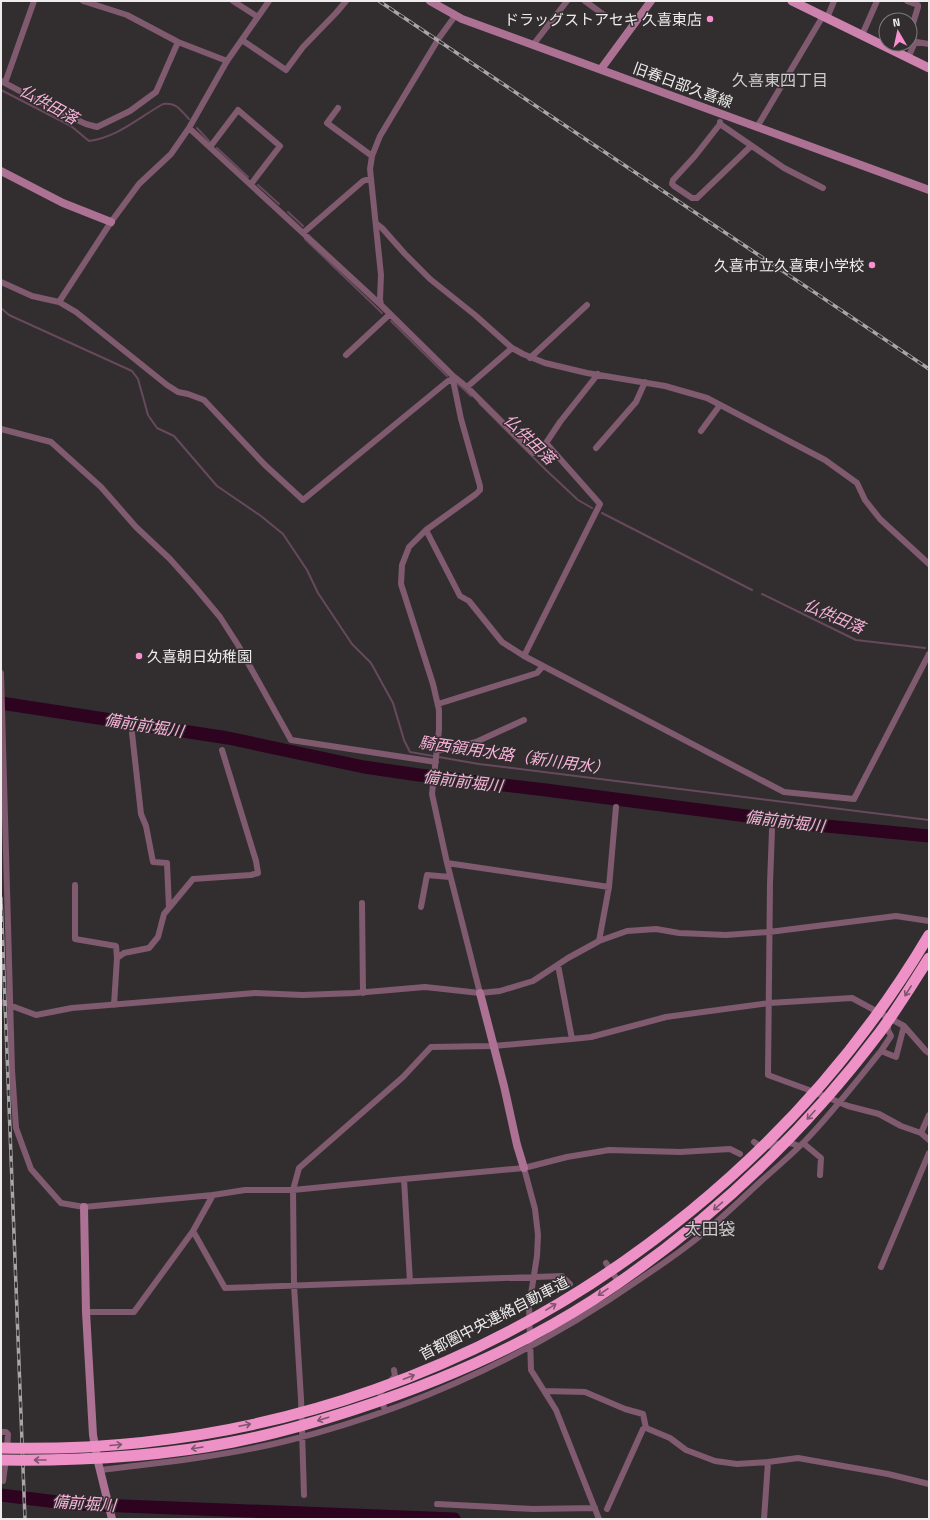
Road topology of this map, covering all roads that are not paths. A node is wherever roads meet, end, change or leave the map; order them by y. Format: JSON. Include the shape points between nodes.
{"nodes":[{"id":1,"x":34,"y":1,"type":"edge"},
{"id":2,"x":83,"y":1,"type":"edge"},
{"id":3,"x":233,"y":1,"type":"edge"},
{"id":4,"x":269,"y":1,"type":"edge"},
{"id":5,"x":346,"y":1,"type":"edge"},
{"id":6,"x":430,"y":1,"type":"edge"},
{"id":7,"x":567,"y":1,"type":"edge"},
{"id":8,"x":585,"y":1,"type":"edge"},
{"id":9,"x":651,"y":1,"type":"edge"},
{"id":10,"x":792,"y":1,"type":"edge"},
{"id":11,"x":834,"y":1,"type":"edge"},
{"id":12,"x":877,"y":1,"type":"edge"},
{"id":13,"x":907,"y":1,"type":"edge"},
{"id":14,"x":916,"y":12,"type":"edge"},
{"id":15,"x":604,"y":15,"type":"dead end"},
{"id":16,"x":455,"y":16,"type":"junction"},
{"id":17,"x":258,"y":17,"type":"junction"},
{"id":18,"x":825,"y":17,"type":"junction"},
{"id":19,"x":862,"y":35,"type":"junction"},
{"id":20,"x":242,"y":40,"type":"junction"},
{"id":21,"x":178,"y":42,"type":"junction"},
{"id":22,"x":918,"y":43,"type":"edge"},
{"id":23,"x":929,"y":44,"type":"edge"},
{"id":24,"x":533,"y":45,"type":"junction"},
{"id":25,"x":910,"y":52,"type":"edge"},
{"id":26,"x":908,"y":58,"type":"junction"},
{"id":27,"x":227,"y":61,"type":"junction"},
{"id":28,"x":929,"y":68,"type":"edge"},
{"id":29,"x":601,"y":69,"type":"junction"},
{"id":30,"x":3,"y":82,"type":"edge"},
{"id":31,"x":338,"y":108,"type":"dead end"},
{"id":32,"x":723,"y":114,"type":"junction"},
{"id":33,"x":720,"y":124,"type":"junction"},
{"id":34,"x":757,"y":127,"type":"junction"},
{"id":35,"x":189,"y":128,"type":"junction"},
{"id":36,"x":751,"y":146,"type":"junction"},
{"id":37,"x":210,"y":147,"type":"junction"},
{"id":38,"x":372,"y":156,"type":"junction"},
{"id":39,"x":1,"y":171,"type":"edge"},
{"id":40,"x":371,"y":178,"type":"junction"},
{"id":41,"x":250,"y":184,"type":"junction"},
{"id":42,"x":823,"y":188,"type":"dead end"},
{"id":43,"x":929,"y":190,"type":"edge"},
{"id":44,"x":111,"y":222,"type":"junction"},
{"id":45,"x":377,"y":224,"type":"junction"},
{"id":46,"x":303,"y":233,"type":"junction"},
{"id":47,"x":1,"y":282,"type":"edge"},
{"id":48,"x":59,"y":302,"type":"junction"},
{"id":49,"x":381,"y":305,"type":"junction"},
{"id":50,"x":587,"y":305,"type":"dead end"},
{"id":51,"x":390,"y":314,"type":"junction"},
{"id":52,"x":512,"y":348,"type":"junction"},
{"id":53,"x":346,"y":355,"type":"dead end"},
{"id":54,"x":530,"y":358,"type":"junction"},
{"id":55,"x":598,"y":374,"type":"junction"},
{"id":56,"x":452,"y":377,"type":"junction"},
{"id":57,"x":645,"y":382,"type":"junction"},
{"id":58,"x":467,"y":387,"type":"junction"},
{"id":59,"x":720,"y":405,"type":"junction"},
{"id":60,"x":1,"y":429,"type":"edge"},
{"id":61,"x":702,"y":431,"type":"dead end"},
{"id":62,"x":546,"y":443,"type":"junction"},
{"id":63,"x":596,"y":448,"type":"dead end"},
{"id":64,"x":426,"y":530,"type":"junction"},
{"id":65,"x":929,"y":564,"type":"edge"},
{"id":66,"x":929,"y":654,"type":"edge"},
{"id":67,"x":524,"y":656,"type":"junction"},
{"id":68,"x":543,"y":666,"type":"junction"},
{"id":69,"x":1,"y":673,"type":"edge"},
{"id":70,"x":438,"y":704,"type":"junction"},
{"id":71,"x":524,"y":720,"type":"dead end"},
{"id":72,"x":132,"y":733,"type":"dead end"},
{"id":73,"x":222,"y":750,"type":"dead end"},
{"id":74,"x":437,"y":751,"type":"junction"},
{"id":75,"x":436,"y":762,"type":"junction"},
{"id":76,"x":616,"y":807,"type":"dead end"},
{"id":77,"x":772,"y":830,"type":"dead end"},
{"id":78,"x":447,"y":863,"type":"junction"},
{"id":79,"x":450,"y":877,"type":"junction"},
{"id":80,"x":75,"y":885,"type":"dead end"},
{"id":81,"x":609,"y":887,"type":"junction"},
{"id":82,"x":362,"y":903,"type":"dead end"},
{"id":83,"x":421,"y":907,"type":"dead end"},
{"id":84,"x":169,"y":908,"type":"junction"},
{"id":85,"x":929,"y":921,"type":"edge"},
{"id":86,"x":770,"y":932,"type":"junction"},
{"id":87,"x":929,"y":935,"type":"edge"},
{"id":88,"x":600,"y":941,"type":"junction"},
{"id":89,"x":117,"y":958,"type":"junction"},
{"id":90,"x":929,"y":958,"type":"edge"},
{"id":91,"x":558,"y":965,"type":"junction"},
{"id":92,"x":363,"y":993,"type":"junction"},
{"id":93,"x":480,"y":993,"type":"junction"},
{"id":94,"x":1,"y":1002,"type":"edge"},
{"id":95,"x":769,"y":1003,"type":"junction"},
{"id":96,"x":114,"y":1005,"type":"junction"},
{"id":97,"x":10,"y":1006,"type":"junction"},
{"id":98,"x":888,"y":1017,"type":"junction"},
{"id":99,"x":904,"y":1026,"type":"junction"},
{"id":100,"x":572,"y":1039,"type":"junction"},
{"id":101,"x":493,"y":1046,"type":"junction"},
{"id":102,"x":881,"y":1051,"type":"junction"},
{"id":103,"x":929,"y":1053,"type":"edge"},
{"id":104,"x":840,"y":1102,"type":"junction"},
{"id":105,"x":929,"y":1115,"type":"edge"},
{"id":106,"x":921,"y":1133,"type":"junction"},
{"id":107,"x":929,"y":1140,"type":"edge"},
{"id":108,"x":754,"y":1142,"type":"dead end"},
{"id":109,"x":801,"y":1144,"type":"junction"},
{"id":110,"x":929,"y":1153,"type":"edge"},
{"id":111,"x":740,"y":1154,"type":"dead end"},
{"id":112,"x":524,"y":1168,"type":"junction"},
{"id":113,"x":820,"y":1175,"type":"dead end"},
{"id":114,"x":404,"y":1178,"type":"junction"},
{"id":115,"x":292,"y":1190,"type":"junction"},
{"id":116,"x":213,"y":1195,"type":"junction"},
{"id":117,"x":84,"y":1207,"type":"junction"},
{"id":118,"x":193,"y":1231,"type":"junction"},
{"id":119,"x":606,"y":1263,"type":"dead end"},
{"id":120,"x":881,"y":1267,"type":"dead end"},
{"id":121,"x":534,"y":1278,"type":"junction"},
{"id":122,"x":410,"y":1282,"type":"junction"},
{"id":123,"x":570,"y":1284,"type":"dead end"},
{"id":124,"x":294,"y":1285,"type":"junction"},
{"id":125,"x":625,"y":1290,"type":"junction"},
{"id":126,"x":86,"y":1312,"type":"junction"},
{"id":127,"x":529,"y":1347,"type":"junction"},
{"id":128,"x":394,"y":1370,"type":"dead end"},
{"id":129,"x":545,"y":1392,"type":"junction"},
{"id":130,"x":385,"y":1411,"type":"junction"},
{"id":131,"x":646,"y":1428,"type":"junction"},
{"id":132,"x":1,"y":1432,"type":"edge"},
{"id":133,"x":302,"y":1436,"type":"junction"},
{"id":134,"x":1,"y":1448,"type":"edge"},
{"id":135,"x":1,"y":1460,"type":"edge"},
{"id":136,"x":768,"y":1462,"type":"junction"},
{"id":137,"x":100,"y":1470,"type":"junction"},
{"id":138,"x":3,"y":1481,"type":"dead end"},
{"id":139,"x":929,"y":1484,"type":"edge"},
{"id":140,"x":304,"y":1494,"type":"dead end"},
{"id":141,"x":437,"y":1504,"type":"dead end"},
{"id":142,"x":595,"y":1508,"type":"junction"},
{"id":143,"x":607,"y":1509,"type":"dead end"},
{"id":144,"x":764,"y":1518,"type":"edge"},
{"id":145,"x":112,"y":1519,"type":"edge"},
{"id":146,"x":599,"y":1519,"type":"edge"}],
"edges":[{"from":1,"to":30,"type":"street"},
{"from":2,"to":21,"type":"street","via":[[127,15]]},
{"from":3,"to":17,"type":"street"},
{"from":4,"to":17,"type":"street"},
{"from":5,"to":20,"type":"street","via":[[286,70]]},
{"from":6,"to":16,"type":"street","name":"旧春日部久喜線"},
{"from":7,"to":24,"type":"street"},
{"from":8,"to":15,"type":"street"},
{"from":9,"to":29,"type":"street"},
{"from":10,"to":18,"type":"main road"},
{"from":11,"to":18,"type":"street"},
{"from":12,"to":19,"type":"street"},
{"from":13,"to":14,"type":"street","via":[[918,5]]},
{"from":16,"to":24,"type":"street","name":"旧春日部久喜線"},
{"from":16,"to":38,"type":"street","via":[[380,136]]},
{"from":17,"to":20,"type":"street"},
{"from":18,"to":19,"type":"main road"},
{"from":18,"to":34,"type":"street"},
{"from":19,"to":26,"type":"main road"},
{"from":20,"to":27,"type":"street"},
{"from":21,"to":27,"type":"street"},
{"from":21,"to":30,"type":"street","via":[[156,92],[130,111],[97,127],[66,115]]},
{"from":22,"to":23,"type":"street"},
{"from":24,"to":29,"type":"street","name":"旧春日部久喜線"},
{"from":25,"to":26,"type":"street"},
{"from":26,"to":28,"type":"main road"},
{"from":27,"to":35,"type":"street"},
{"from":29,"to":32,"type":"street","name":"旧春日部久喜線"},
{"from":31,"to":38,"type":"street","via":[[327,123]]},
{"from":32,"to":33,"type":"street"},
{"from":32,"to":34,"type":"street","name":"旧春日部久喜線"},
{"from":33,"to":36,"type":"street"},
{"from":33,"to":36,"type":"street","via":[[673,180],[674,186],[692,198],[697,198]]},
{"from":34,"to":43,"type":"street","name":"旧春日部久喜線"},
{"from":35,"to":37,"type":"street"},
{"from":35,"to":44,"type":"street","via":[[171,154],[139,184]]},
{"from":36,"to":42,"type":"street","via":[[784,168]]},
{"from":37,"to":41,"type":"street"},
{"from":37,"to":41,"type":"street","via":[[238,110],[280,146]]},
{"from":38,"to":40,"type":"street"},
{"from":39,"to":44,"type":"street","via":[[63,204]]},
{"from":40,"to":45,"type":"street"},
{"from":40,"to":46,"type":"street","via":[[363,181]]},
{"from":41,"to":46,"type":"street"},
{"from":44,"to":48,"type":"street"},
{"from":45,"to":49,"type":"street"},
{"from":45,"to":52,"type":"street","via":[[430,278]]},
{"from":46,"to":49,"type":"street"},
{"from":47,"to":48,"type":"street","via":[[32,296]]},
{"from":48,"to":56,"type":"street","via":[[76,312],[167,385],[178,392],[204,400],[265,465],[303,500]]},
{"from":49,"to":51,"type":"street"},
{"from":50,"to":54,"type":"street"},
{"from":51,"to":53,"type":"street"},
{"from":51,"to":56,"type":"street"},
{"from":52,"to":54,"type":"street"},
{"from":52,"to":58,"type":"street"},
{"from":54,"to":55,"type":"street"},
{"from":55,"to":57,"type":"street"},
{"from":55,"to":62,"type":"street"},
{"from":56,"to":58,"type":"street"},
{"from":56,"to":64,"type":"street","via":[[480,490]]},
{"from":57,"to":59,"type":"street","via":[[708,398]]},
{"from":57,"to":63,"type":"street","via":[[636,402]]},
{"from":58,"to":62,"type":"street","via":[[533,453]]},
{"from":59,"to":61,"type":"street"},
{"from":59,"to":65,"type":"street","via":[[825,460],[857,483],[864,500],[880,519]]},
{"from":60,"to":75,"type":"street","via":[[50,442],[101,487],[136,527],[170,559],[220,617],[291,740]]},
{"from":62,"to":67,"type":"street","via":[[600,504]]},
{"from":64,"to":67,"type":"street","via":[[460,596],[469,602],[502,642]]},
{"from":64,"to":70,"type":"street","via":[[409,547],[402,565],[401,584]]},
{"from":66,"to":68,"type":"street","via":[[854,799],[784,792]]},
{"from":67,"to":68,"type":"street"},
{"from":68,"to":70,"type":"street","via":[[537,673]]},
{"from":69,"to":97,"type":"street"},
{"from":70,"to":74,"type":"street"},
{"from":71,"to":74,"type":"street","via":[[476,742]]},
{"from":72,"to":84,"type":"street","via":[[141,814],[153,862],[167,863]]},
{"from":73,"to":84,"type":"street","via":[[258,873],[194,880]]},
{"from":74,"to":75,"type":"street"},
{"from":75,"to":78,"type":"street","via":[[432,794]]},
{"from":76,"to":81,"type":"street"},
{"from":77,"to":86,"type":"street"},
{"from":78,"to":79,"type":"street"},
{"from":78,"to":81,"type":"street"},
{"from":79,"to":83,"type":"street","via":[[427,875]]},
{"from":79,"to":93,"type":"street"},
{"from":80,"to":89,"type":"street","via":[[75,939],[116,946]]},
{"from":81,"to":88,"type":"street"},
{"from":82,"to":92,"type":"street"},
{"from":84,"to":89,"type":"street","via":[[164,914],[158,937],[149,948],[124,953]]},
{"from":85,"to":86,"type":"street","via":[[896,916]]},
{"from":86,"to":88,"type":"street","via":[[726,935],[679,933],[656,929],[627,931]]},
{"from":86,"to":95,"type":"street"},
{"from":134,"to":87,"type":"highway","name":"首都圏中央連絡自動車道","one_way":true,"bridge":true,"via":[[121,1445],[219,1431],[272,1420],[373,1391],[419,1373],[537,1316],[654,1239],[738,1171],[819,1087],[871,1022]]},
{"from":88,"to":91,"type":"street"},
{"from":89,"to":96,"type":"street"},
{"from":90,"to":135,"type":"highway","name":"首都圏中央連絡自動車道","one_way":true,"bridge":true,"via":[[906,996],[854,1066],[788,1140],[747,1180],[643,1265],[543,1329],[481,1360],[387,1399],[275,1433],[154,1454],[78,1460]]},
{"from":91,"to":93,"type":"street","via":[[533,980],[500,991]]},
{"from":91,"to":100,"type":"street"},
{"from":92,"to":93,"type":"street","via":[[425,987]]},
{"from":92,"to":96,"type":"street","via":[[255,993]]},
{"from":93,"to":101,"type":"street"},
{"from":94,"to":97,"type":"street"},
{"from":95,"to":98,"type":"street","via":[[852,998]]},
{"from":95,"to":100,"type":"street","via":[[666,1017],[591,1037]]},
{"from":95,"to":104,"type":"street","via":[[768,1075]]},
{"from":96,"to":97,"type":"street","via":[[72,1008],[36,1015]]},
{"from":97,"to":117,"type":"street","via":[[16,1128],[31,1169],[61,1203]]},
{"from":98,"to":99,"type":"street"},
{"from":98,"to":102,"type":"street","via":[[888,1030],[891,1036]]},
{"from":99,"to":102,"type":"street","via":[[896,1058]]},
{"from":99,"to":103,"type":"street"},
{"from":100,"to":101,"type":"street"},
{"from":101,"to":112,"type":"street"},
{"from":101,"to":115,"type":"street","via":[[431,1047],[403,1077],[300,1168]]},
{"from":102,"to":104,"type":"street"},
{"from":104,"to":106,"type":"street","via":[[879,1114]]},
{"from":104,"to":109,"type":"street"},
{"from":105,"to":106,"type":"street"},
{"from":106,"to":107,"type":"street"},
{"from":108,"to":109,"type":"street","via":[[759,1146],[785,1142]]},
{"from":109,"to":113,"type":"street","via":[[820,1158]]},
{"from":109,"to":125,"type":"street","via":[[703,1233]]},
{"from":110,"to":120,"type":"street"},
{"from":111,"to":112,"type":"street","via":[[730,1149],[680,1152],[609,1150]]},
{"from":112,"to":114,"type":"street"},
{"from":112,"to":121,"type":"street","via":[[535,1209],[538,1235]]},
{"from":114,"to":115,"type":"street"},
{"from":114,"to":122,"type":"street"},
{"from":115,"to":116,"type":"street","via":[[244,1190]]},
{"from":115,"to":124,"type":"street"},
{"from":116,"to":117,"type":"street"},
{"from":116,"to":118,"type":"street"},
{"from":117,"to":126,"type":"street"},
{"from":118,"to":124,"type":"street","via":[[225,1288]]},
{"from":118,"to":126,"type":"street","via":[[134,1312]]},
{"from":119,"to":125,"type":"street"},
{"from":121,"to":122,"type":"street"},
{"from":121,"to":123,"type":"street","via":[[562,1276]]},
{"from":121,"to":127,"type":"street","via":[[529,1307]]},
{"from":122,"to":124,"type":"street"},
{"from":124,"to":133,"type":"street"},
{"from":125,"to":127,"type":"street"},
{"from":126,"to":137,"type":"street","via":[[93,1435]]},
{"from":127,"to":129,"type":"street","via":[[531,1370]]},
{"from":127,"to":130,"type":"street","via":[[466,1379]]},
{"from":128,"to":130,"type":"street","via":[[395,1376],[380,1392]]},
{"from":129,"to":131,"type":"street","via":[[593,1394],[625,1409],[643,1414]]},
{"from":129,"to":142,"type":"street","via":[[556,1410]]},
{"from":130,"to":133,"type":"street"},
{"from":131,"to":136,"type":"street","via":[[670,1438],[686,1450],[715,1461],[738,1464]]},
{"from":131,"to":143,"type":"street","via":[[643,1429]]},
{"from":132,"to":138,"type":"street","via":[[8,1434]]},
{"from":133,"to":137,"type":"street","via":[[194,1458]]},
{"from":133,"to":140,"type":"street"},
{"from":136,"to":139,"type":"street","via":[[798,1458]]},
{"from":136,"to":144,"type":"street"},
{"from":137,"to":145,"type":"street"},
{"from":141,"to":142,"type":"street","via":[[534,1509]]},
{"from":142,"to":146,"type":"street"}]}
